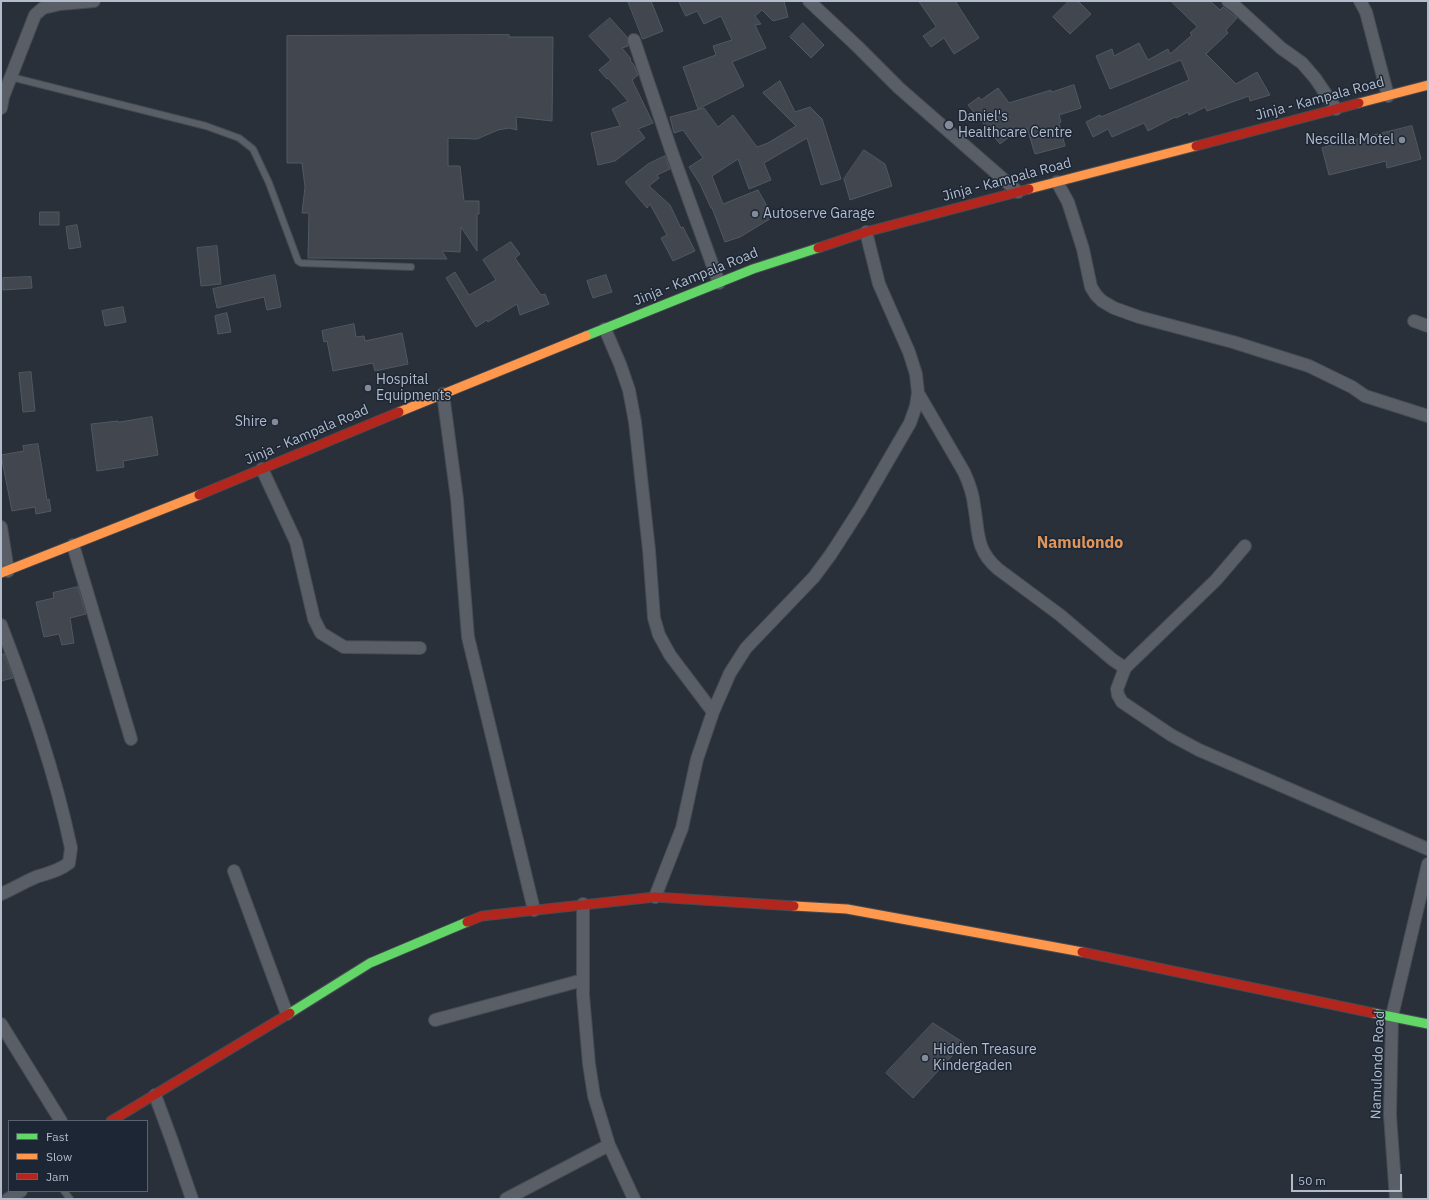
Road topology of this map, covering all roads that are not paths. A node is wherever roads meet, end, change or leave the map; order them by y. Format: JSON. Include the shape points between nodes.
{"nodes":[{"id":1,"x":94,"y":1,"type":"edge"},
{"id":2,"x":809,"y":1,"type":"edge"},
{"id":3,"x":1228,"y":1,"type":"edge"},
{"id":4,"x":1360,"y":1,"type":"edge"},
{"id":5,"x":634,"y":40,"type":"dead end"},
{"id":6,"x":11,"y":77,"type":"junction"},
{"id":7,"x":1428,"y":85,"type":"edge"},
{"id":8,"x":1388,"y":96,"type":"junction"},
{"id":9,"x":1,"y":108,"type":"edge"},
{"id":10,"x":1336,"y":109,"type":"junction"},
{"id":11,"x":1057,"y":182,"type":"junction"},
{"id":12,"x":1018,"y":192,"type":"junction"},
{"id":13,"x":866,"y":232,"type":"junction"},
{"id":14,"x":411,"y":267,"type":"dead end"},
{"id":15,"x":719,"y":283,"type":"junction"},
{"id":16,"x":1414,"y":321,"type":"dead end"},
{"id":17,"x":1428,"y":326,"type":"edge"},
{"id":18,"x":605,"y":328,"type":"junction"},
{"id":19,"x":918,"y":393,"type":"junction"},
{"id":20,"x":443,"y":394,"type":"junction"},
{"id":21,"x":1428,"y":416,"type":"edge"},
{"id":22,"x":262,"y":469,"type":"junction"},
{"id":23,"x":1,"y":527,"type":"edge"},
{"id":24,"x":73,"y":545,"type":"junction"},
{"id":25,"x":1245,"y":546,"type":"dead end"},
{"id":26,"x":4,"y":572,"type":"edge"},
{"id":27,"x":1,"y":625,"type":"edge"},
{"id":28,"x":420,"y":648,"type":"dead end"},
{"id":29,"x":1124,"y":668,"type":"junction"},
{"id":30,"x":713,"y":712,"type":"junction"},
{"id":31,"x":131,"y":739,"type":"dead end"},
{"id":32,"x":1428,"y":849,"type":"edge"},
{"id":33,"x":1428,"y":864,"type":"edge"},
{"id":34,"x":234,"y":871,"type":"dead end"},
{"id":35,"x":1,"y":894,"type":"edge"},
{"id":36,"x":655,"y":898,"type":"junction"},
{"id":37,"x":583,"y":904,"type":"junction"},
{"id":38,"x":534,"y":910,"type":"junction"},
{"id":39,"x":583,"y":980,"type":"junction"},
{"id":40,"x":287,"y":1014,"type":"junction"},
{"id":41,"x":1392,"y":1016,"type":"junction"},
{"id":42,"x":435,"y":1020,"type":"dead end"},
{"id":43,"x":1,"y":1024,"type":"edge"},
{"id":44,"x":1428,"y":1024,"type":"edge"},
{"id":45,"x":155,"y":1095,"type":"junction"},
{"id":46,"x":60,"y":1120,"type":"edge"},
{"id":47,"x":113,"y":1120,"type":"edge"},
{"id":48,"x":609,"y":1145,"type":"junction"},
{"id":49,"x":19,"y":1192,"type":"edge"},
{"id":50,"x":8,"y":1199,"type":"edge"},
{"id":51,"x":192,"y":1199,"type":"edge"},
{"id":52,"x":506,"y":1199,"type":"edge"},
{"id":53,"x":634,"y":1199,"type":"edge"},
{"id":54,"x":1396,"y":1199,"type":"edge"}],
"edges":[{"from":1,"to":6,"type":"street","via":[[43,8],[35,15]]},
{"from":2,"to":12,"type":"street","via":[[899,88]]},
{"from":3,"to":10,"type":"street","via":[[1302,63]]},
{"from":4,"to":8,"type":"street","via":[[1366,12]]},
{"from":5,"to":15,"type":"street"},
{"from":6,"to":9,"type":"street"},
{"from":6,"to":14,"type":"lane","via":[[206,126],[239,138],[253,149],[301,263]]},
{"from":7,"to":8,"type":"main road","name":"Jinja - Kampala Road"},
{"from":8,"to":10,"type":"main road","name":"Jinja - Kampala Road"},
{"from":10,"to":11,"type":"main road","name":"Jinja - Kampala Road"},
{"from":11,"to":12,"type":"main road","name":"Jinja - Kampala Road"},
{"from":11,"to":21,"type":"street","via":[[1068,202],[1083,249],[1091,287],[1102,301],[1139,316],[1309,366],[1365,396]]},
{"from":12,"to":13,"type":"main road","name":"Jinja - Kampala Road"},
{"from":13,"to":15,"type":"main road","name":"Jinja - Kampala Road","via":[[753,269]]},
{"from":13,"to":19,"type":"street","via":[[879,284],[909,352],[916,374]]},
{"from":15,"to":18,"type":"main road","name":"Jinja - Kampala Road"},
{"from":16,"to":17,"type":"street"},
{"from":18,"to":20,"type":"main road","name":"Jinja - Kampala Road"},
{"from":18,"to":30,"type":"street","via":[[629,390],[636,422],[654,618],[670,655]]},
{"from":19,"to":29,"type":"street","via":[[967,479],[974,503],[978,539],[990,562]]},
{"from":19,"to":30,"type":"street","via":[[910,423],[860,509],[814,577],[746,648],[730,673]]},
{"from":20,"to":22,"type":"main road","name":"Jinja - Kampala Road"},
{"from":20,"to":38,"type":"street","via":[[457,499],[468,637]]},
{"from":22,"to":24,"type":"main road","name":"Jinja - Kampala Road"},
{"from":22,"to":28,"type":"street","via":[[296,542],[314,619],[321,633],[344,647]]},
{"from":23,"to":26,"type":"street"},
{"from":24,"to":26,"type":"main road","name":"Jinja - Kampala Road"},
{"from":24,"to":31,"type":"street"},
{"from":25,"to":29,"type":"street","via":[[1216,580]]},
{"from":27,"to":35,"type":"street","via":[[45,747],[71,848],[69,863],[65,866]]},
{"from":29,"to":32,"type":"street","via":[[1117,689],[1122,702],[1172,735],[1199,750]]},
{"from":30,"to":36,"type":"street","via":[[697,759],[682,828]]},
{"from":33,"to":41,"type":"street","name":"Namulondo Road"},
{"from":34,"to":40,"type":"street"},
{"from":36,"to":37,"type":"main road"},
{"from":36,"to":41,"type":"main road","via":[[847,909],[1060,947]]},
{"from":37,"to":38,"type":"main road"},
{"from":37,"to":39,"type":"street"},
{"from":38,"to":40,"type":"main road","via":[[482,916],[370,963]]},
{"from":39,"to":42,"type":"street"},
{"from":39,"to":48,"type":"street","via":[[591,1077]]},
{"from":40,"to":45,"type":"main road"},
{"from":41,"to":44,"type":"main road"},
{"from":41,"to":54,"type":"street","name":"Namulondo Road","via":[[1390,1115]]},
{"from":43,"to":46,"type":"street"},
{"from":45,"to":47,"type":"main road"},
{"from":45,"to":51,"type":"street"},
{"from":48,"to":52,"type":"street"},
{"from":48,"to":53,"type":"street"},
{"from":49,"to":50,"type":"street"}]}
